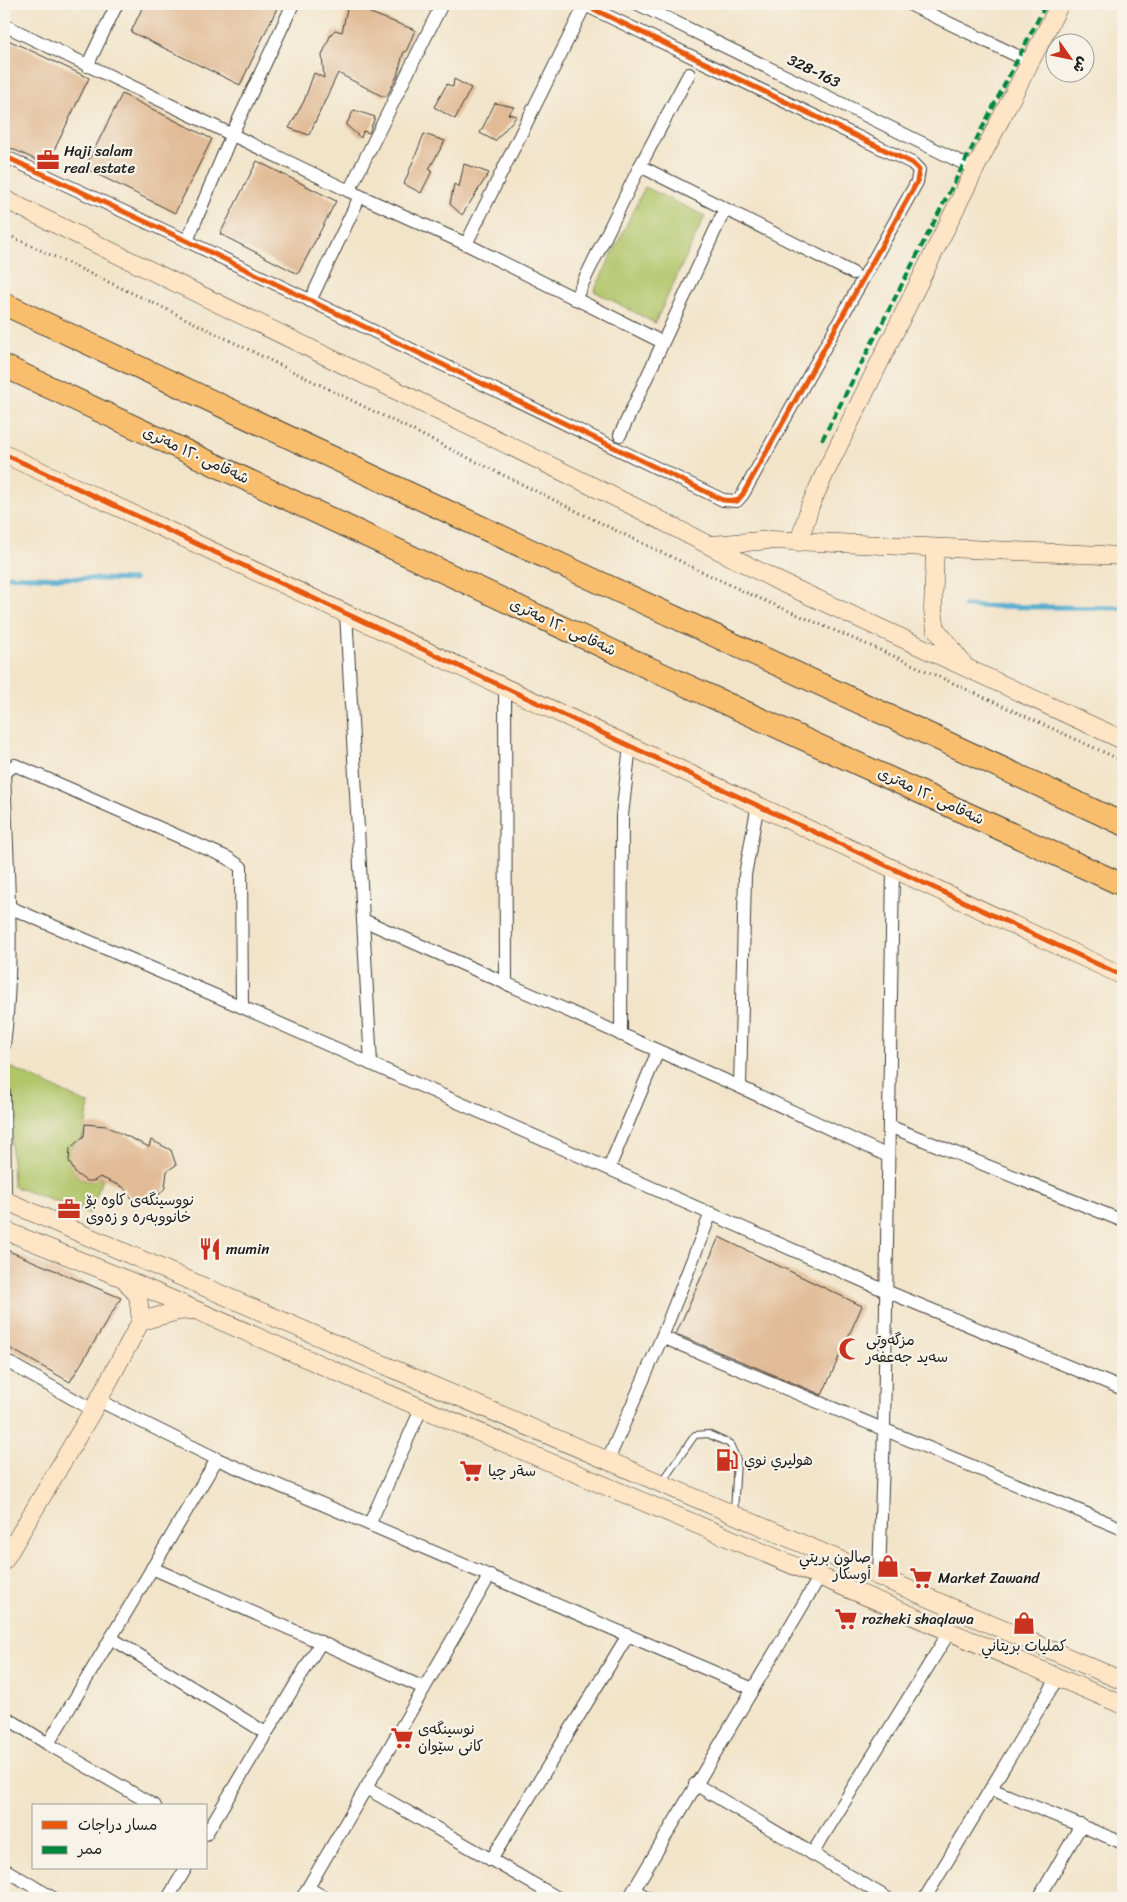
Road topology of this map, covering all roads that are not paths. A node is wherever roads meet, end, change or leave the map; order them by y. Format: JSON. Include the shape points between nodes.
{"nodes":[{"id":1,"x":117,"y":4,"type":"edge"},
{"id":2,"x":293,"y":4,"type":"edge"},
{"id":3,"x":442,"y":4,"type":"edge"},
{"id":4,"x":584,"y":4,"type":"edge"},
{"id":5,"x":638,"y":4,"type":"edge"},
{"id":6,"x":910,"y":4,"type":"edge"},
{"id":7,"x":1060,"y":4,"type":"edge"},
{"id":8,"x":4,"y":25,"type":"edge"},
{"id":9,"x":1030,"y":62,"type":"junction"},
{"id":10,"x":87,"y":66,"type":"junction"},
{"id":11,"x":689,"y":74,"type":"dead end"},
{"id":12,"x":232,"y":134,"type":"junction"},
{"id":13,"x":906,"y":134,"type":"junction"},
{"id":14,"x":4,"y":156,"type":"edge"},
{"id":15,"x":896,"y":156,"type":"junction"},
{"id":16,"x":640,"y":166,"type":"junction"},
{"id":17,"x":975,"y":169,"type":"junction"},
{"id":18,"x":354,"y":193,"type":"junction"},
{"id":19,"x":4,"y":199,"type":"edge"},
{"id":20,"x":725,"y":209,"type":"junction"},
{"id":21,"x":187,"y":241,"type":"junction"},
{"id":22,"x":466,"y":244,"type":"junction"},
{"id":23,"x":853,"y":273,"type":"dead end"},
{"id":24,"x":575,"y":299,"type":"junction"},
{"id":25,"x":310,"y":301,"type":"junction"},
{"id":26,"x":4,"y":304,"type":"edge"},
{"id":27,"x":662,"y":342,"type":"junction"},
{"id":28,"x":4,"y":366,"type":"edge"},
{"id":29,"x":620,"y":435,"type":"dead end"},
{"id":30,"x":4,"y":454,"type":"edge"},
{"id":31,"x":799,"y":542,"type":"junction"},
{"id":32,"x":710,"y":545,"type":"junction"},
{"id":33,"x":935,"y":549,"type":"junction"},
{"id":34,"x":1123,"y":556,"type":"edge"},
{"id":35,"x":346,"y":613,"type":"junction"},
{"id":36,"x":968,"y":669,"type":"junction"},
{"id":37,"x":505,"y":687,"type":"junction"},
{"id":38,"x":1123,"y":740,"type":"edge"},
{"id":39,"x":630,"y":745,"type":"junction"},
{"id":40,"x":758,"y":804,"type":"junction"},
{"id":41,"x":1123,"y":824,"type":"edge"},
{"id":42,"x":892,"y":870,"type":"junction"},
{"id":43,"x":1123,"y":885,"type":"edge"},
{"id":44,"x":9,"y":907,"type":"junction"},
{"id":45,"x":363,"y":920,"type":"junction"},
{"id":46,"x":1123,"y":976,"type":"edge"},
{"id":47,"x":506,"y":984,"type":"junction"},
{"id":48,"x":242,"y":1007,"type":"junction"},
{"id":49,"x":621,"y":1035,"type":"junction"},
{"id":50,"x":4,"y":1045,"type":"edge"},
{"id":51,"x":658,"y":1051,"type":"junction"},
{"id":52,"x":371,"y":1064,"type":"junction"},
{"id":53,"x":740,"y":1087,"type":"junction"},
{"id":54,"x":4,"y":1092,"type":"edge"},
{"id":55,"x":889,"y":1126,"type":"junction"},
{"id":56,"x":888,"y":1156,"type":"junction"},
{"id":57,"x":610,"y":1168,"type":"junction"},
{"id":58,"x":4,"y":1201,"type":"edge"},
{"id":59,"x":711,"y":1213,"type":"junction"},
{"id":60,"x":1123,"y":1220,"type":"edge"},
{"id":61,"x":4,"y":1230,"type":"edge"},
{"id":62,"x":125,"y":1279,"type":"junction"},
{"id":63,"x":886,"y":1291,"type":"junction"},
{"id":64,"x":196,"y":1310,"type":"junction"},
{"id":65,"x":141,"y":1322,"type":"junction"},
{"id":66,"x":662,"y":1337,"type":"junction"},
{"id":67,"x":368,"y":1358,"type":"junction"},
{"id":68,"x":4,"y":1360,"type":"edge"},
{"id":69,"x":358,"y":1381,"type":"junction"},
{"id":70,"x":1123,"y":1389,"type":"edge"},
{"id":71,"x":96,"y":1405,"type":"junction"},
{"id":72,"x":422,"y":1407,"type":"junction"},
{"id":73,"x":884,"y":1430,"type":"junction"},
{"id":74,"x":216,"y":1459,"type":"junction"},
{"id":75,"x":608,"y":1460,"type":"junction"},
{"id":76,"x":662,"y":1483,"type":"junction"},
{"id":77,"x":734,"y":1514,"type":"junction"},
{"id":78,"x":370,"y":1523,"type":"junction"},
{"id":79,"x":1123,"y":1529,"type":"edge"},
{"id":80,"x":4,"y":1562,"type":"edge"},
{"id":81,"x":152,"y":1568,"type":"junction"},
{"id":82,"x":490,"y":1575,"type":"junction"},
{"id":83,"x":820,"y":1576,"type":"junction"},
{"id":84,"x":879,"y":1576,"type":"junction"},
{"id":85,"x":950,"y":1631,"type":"junction"},
{"id":86,"x":628,"y":1635,"type":"junction"},
{"id":87,"x":111,"y":1638,"type":"junction"},
{"id":88,"x":321,"y":1642,"type":"junction"},
{"id":89,"x":1058,"y":1677,"type":"junction"},
{"id":90,"x":1123,"y":1681,"type":"edge"},
{"id":91,"x":424,"y":1688,"type":"junction"},
{"id":92,"x":753,"y":1689,"type":"junction"},
{"id":93,"x":1123,"y":1705,"type":"edge"},
{"id":94,"x":4,"y":1716,"type":"edge"},
{"id":95,"x":266,"y":1734,"type":"junction"},
{"id":96,"x":48,"y":1744,"type":"junction"},
{"id":97,"x":695,"y":1784,"type":"junction"},
{"id":98,"x":366,"y":1788,"type":"junction"},
{"id":99,"x":991,"y":1789,"type":"junction"},
{"id":100,"x":152,"y":1804,"type":"edge"},
{"id":101,"x":1081,"y":1825,"type":"junction"},
{"id":102,"x":208,"y":1831,"type":"edge"},
{"id":103,"x":1123,"y":1843,"type":"edge"},
{"id":104,"x":812,"y":1854,"type":"junction"},
{"id":105,"x":491,"y":1860,"type":"junction"},
{"id":106,"x":4,"y":1869,"type":"edge"},
{"id":107,"x":185,"y":1870,"type":"edge"},
{"id":108,"x":305,"y":1893,"type":"edge"},
{"id":109,"x":631,"y":1894,"type":"edge"},
{"id":110,"x":53,"y":1898,"type":"edge"},
{"id":111,"x":168,"y":1898,"type":"edge"},
{"id":112,"x":326,"y":1898,"type":"edge"},
{"id":113,"x":558,"y":1898,"type":"edge"},
{"id":114,"x":648,"y":1898,"type":"edge"},
{"id":115,"x":887,"y":1898,"type":"edge"},
{"id":116,"x":925,"y":1898,"type":"edge"},
{"id":117,"x":1039,"y":1898,"type":"edge"}],
"edges":[{"from":1,"to":10,"type":"street"},
{"from":2,"to":12,"type":"street"},
{"from":3,"to":18,"type":"street"},
{"from":4,"to":15,"type":"street"},
{"from":4,"to":22,"type":"street"},
{"from":5,"to":13,"type":"street","name":"328-163"},
{"from":6,"to":9,"type":"street"},
{"from":7,"to":9,"type":"street"},
{"from":8,"to":10,"type":"street"},
{"from":9,"to":17,"type":"street"},
{"from":10,"to":12,"type":"street"},
{"from":11,"to":16,"type":"street"},
{"from":12,"to":18,"type":"street"},
{"from":12,"to":21,"type":"street"},
{"from":13,"to":15,"type":"street"},
{"from":13,"to":17,"type":"street","name":"328-163"},
{"from":14,"to":21,"type":"street"},
{"from":15,"to":25,"type":"street","via":[[919,170],[917,182],[737,501],[723,500]]},
{"from":16,"to":20,"type":"street"},
{"from":16,"to":24,"type":"street"},
{"from":17,"to":31,"type":"street","via":[[810,506]]},
{"from":18,"to":22,"type":"street"},
{"from":18,"to":25,"type":"street"},
{"from":19,"to":32,"type":"street"},
{"from":20,"to":23,"type":"street"},
{"from":20,"to":27,"type":"street"},
{"from":21,"to":25,"type":"street"},
{"from":22,"to":24,"type":"street"},
{"from":24,"to":27,"type":"street"},
{"from":26,"to":41,"type":"highway"},
{"from":27,"to":29,"type":"street"},
{"from":28,"to":43,"type":"highway","name":"شەقامی ١٢٠ مەتری"},
{"from":30,"to":35,"type":"street"},
{"from":31,"to":32,"type":"street","via":[[771,540]]},
{"from":31,"to":33,"type":"street"},
{"from":32,"to":36,"type":"street","via":[[780,582]]},
{"from":33,"to":34,"type":"street"},
{"from":33,"to":36,"type":"street","via":[[933,610],[936,629]]},
{"from":35,"to":37,"type":"street"},
{"from":35,"to":45,"type":"street"},
{"from":36,"to":38,"type":"street"},
{"from":37,"to":39,"type":"street"},
{"from":37,"to":47,"type":"street"},
{"from":39,"to":40,"type":"street"},
{"from":39,"to":49,"type":"street","via":[[622,816]]},
{"from":40,"to":42,"type":"street"},
{"from":40,"to":53,"type":"street","via":[[745,875]]},
{"from":42,"to":46,"type":"street"},
{"from":42,"to":55,"type":"street"},
{"from":44,"to":48,"type":"street"},
{"from":44,"to":48,"type":"street","via":[[4,772],[15,765],[242,866]]},
{"from":44,"to":50,"type":"street"},
{"from":45,"to":47,"type":"street"},
{"from":45,"to":52,"type":"street"},
{"from":47,"to":49,"type":"street"},
{"from":48,"to":52,"type":"street"},
{"from":49,"to":51,"type":"street"},
{"from":51,"to":53,"type":"street"},
{"from":51,"to":57,"type":"street"},
{"from":52,"to":57,"type":"street"},
{"from":53,"to":56,"type":"street"},
{"from":54,"to":58,"type":"street"},
{"from":55,"to":56,"type":"street"},
{"from":55,"to":60,"type":"street"},
{"from":56,"to":63,"type":"street"},
{"from":57,"to":59,"type":"street"},
{"from":58,"to":67,"type":"street"},
{"from":59,"to":63,"type":"street"},
{"from":59,"to":66,"type":"street"},
{"from":61,"to":62,"type":"street"},
{"from":62,"to":64,"type":"street"},
{"from":62,"to":65,"type":"street","via":[[138,1296]]},
{"from":63,"to":70,"type":"street"},
{"from":63,"to":73,"type":"street"},
{"from":64,"to":65,"type":"street","via":[[178,1311]]},
{"from":64,"to":69,"type":"street"},
{"from":65,"to":71,"type":"street"},
{"from":66,"to":73,"type":"street"},
{"from":66,"to":75,"type":"street"},
{"from":67,"to":69,"type":"street"},
{"from":67,"to":75,"type":"street"},
{"from":68,"to":71,"type":"street"},
{"from":69,"to":72,"type":"street"},
{"from":71,"to":74,"type":"street"},
{"from":71,"to":80,"type":"street"},
{"from":72,"to":78,"type":"street"},
{"from":72,"to":83,"type":"street"},
{"from":73,"to":79,"type":"street"},
{"from":73,"to":84,"type":"street"},
{"from":74,"to":78,"type":"street"},
{"from":74,"to":81,"type":"street"},
{"from":75,"to":76,"type":"street"},
{"from":76,"to":77,"type":"street"},
{"from":76,"to":77,"type":"lane","via":[[695,1435],[708,1434],[730,1444],[737,1460]]},
{"from":77,"to":84,"type":"street"},
{"from":78,"to":82,"type":"street"},
{"from":81,"to":87,"type":"street"},
{"from":81,"to":88,"type":"street"},
{"from":82,"to":86,"type":"street"},
{"from":82,"to":91,"type":"street"},
{"from":83,"to":85,"type":"street"},
{"from":83,"to":92,"type":"street"},
{"from":84,"to":90,"type":"street"},
{"from":85,"to":89,"type":"street"},
{"from":85,"to":104,"type":"street"},
{"from":86,"to":92,"type":"street"},
{"from":86,"to":105,"type":"street"},
{"from":87,"to":95,"type":"street"},
{"from":87,"to":96,"type":"street"},
{"from":88,"to":91,"type":"street"},
{"from":88,"to":95,"type":"street"},
{"from":89,"to":93,"type":"street"},
{"from":89,"to":99,"type":"street"},
{"from":91,"to":98,"type":"street"},
{"from":92,"to":97,"type":"street"},
{"from":94,"to":96,"type":"street"},
{"from":95,"to":102,"type":"street"},
{"from":96,"to":100,"type":"street"},
{"from":97,"to":104,"type":"street"},
{"from":97,"to":109,"type":"street"},
{"from":98,"to":105,"type":"street"},
{"from":98,"to":108,"type":"street"},
{"from":99,"to":101,"type":"street"},
{"from":99,"to":116,"type":"street"},
{"from":101,"to":103,"type":"street"},
{"from":101,"to":117,"type":"street"},
{"from":104,"to":115,"type":"street"},
{"from":105,"to":113,"type":"street"},
{"from":106,"to":110,"type":"street"},
{"from":107,"to":111,"type":"street"},
{"from":108,"to":112,"type":"street"},
{"from":109,"to":114,"type":"street"}]}
